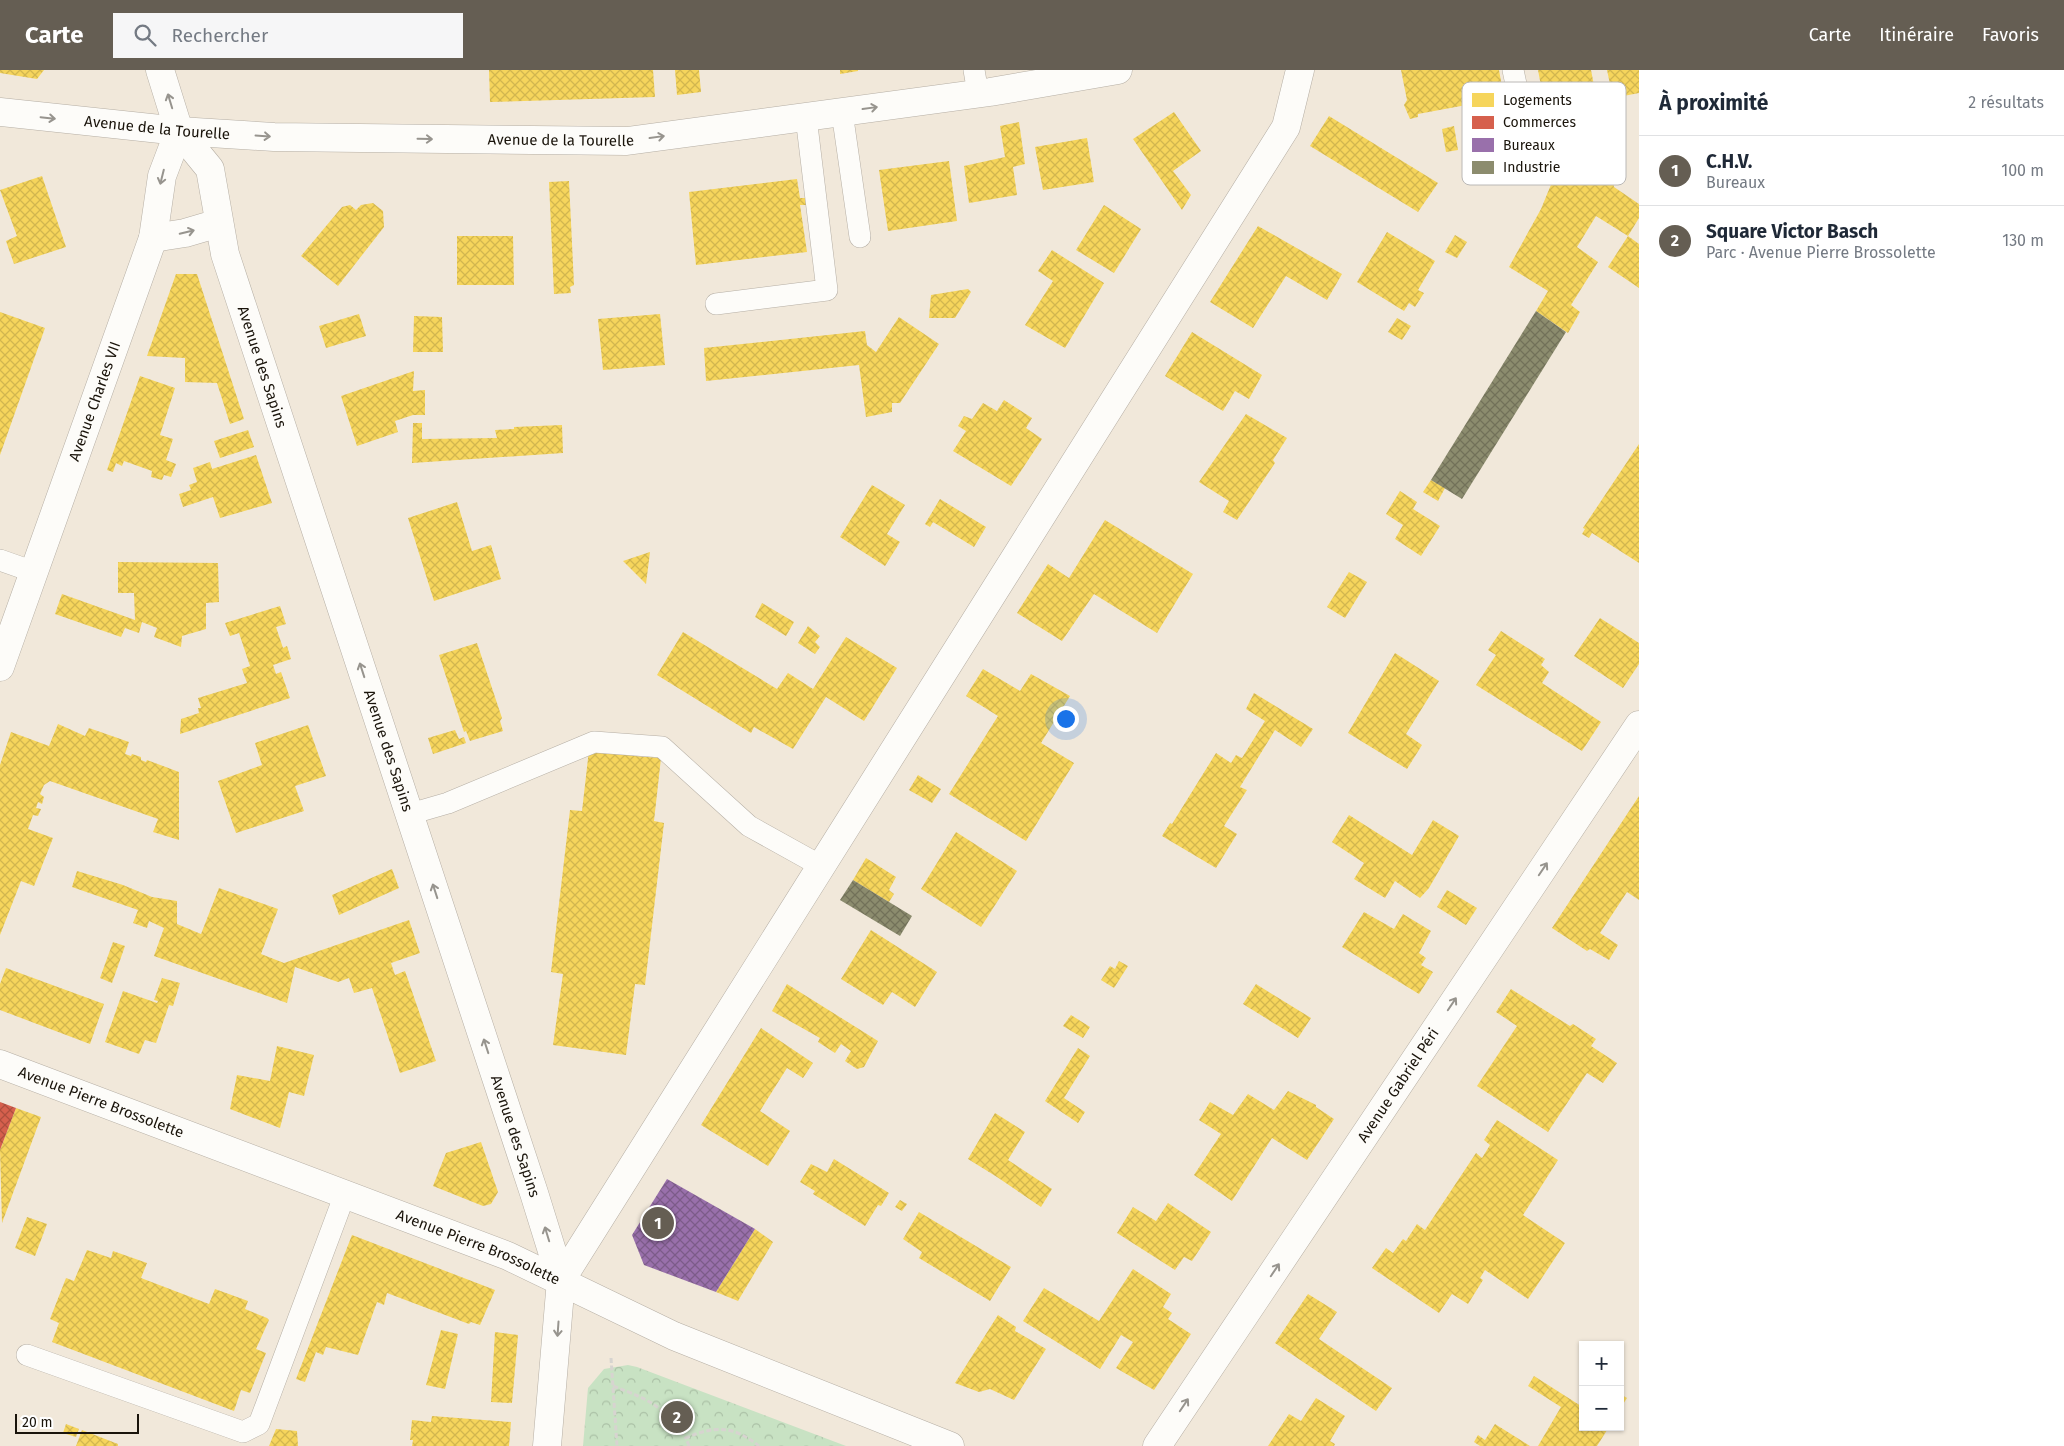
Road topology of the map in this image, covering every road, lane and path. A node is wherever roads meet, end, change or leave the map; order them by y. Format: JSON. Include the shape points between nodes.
{"nodes":[{"id":1,"x":160,"y":70,"type":"edge"},
{"id":2,"x":1118,"y":70,"type":"edge"},
{"id":3,"x":1300,"y":70,"type":"edge"},
{"id":4,"x":976,"y":82,"type":"edge"},
{"id":5,"x":0,"y":112,"type":"edge"},
{"id":6,"x":842,"y":112,"type":"junction"},
{"id":7,"x":806,"y":117,"type":"junction"},
{"id":8,"x":179,"y":131,"type":"junction"},
{"id":9,"x":220,"y":223,"type":"junction"},
{"id":10,"x":860,"y":237,"type":"dead end"},
{"id":11,"x":153,"y":238,"type":"junction"},
{"id":12,"x":716,"y":304,"type":"dead end"},
{"id":13,"x":0,"y":560,"type":"edge"},
{"id":14,"x":34,"y":572,"type":"junction"},
{"id":15,"x":0,"y":667,"type":"edge"},
{"id":16,"x":1639,"y":725,"type":"edge"},
{"id":17,"x":410,"y":814,"type":"junction"},
{"id":18,"x":821,"y":866,"type":"junction"},
{"id":19,"x":0,"y":1064,"type":"edge"},
{"id":20,"x":345,"y":1194,"type":"junction"},
{"id":21,"x":561,"y":1280,"type":"junction"},
{"id":22,"x":27,"y":1355,"type":"dead end"},
{"id":23,"x":611,"y":1358,"type":"dead end"},
{"id":24,"x":613,"y":1386,"type":"junction"},
{"id":25,"x":686,"y":1438,"type":"junction"},
{"id":26,"x":547,"y":1446,"type":"edge"},
{"id":27,"x":617,"y":1446,"type":"edge"},
{"id":28,"x":689,"y":1446,"type":"edge"},
{"id":29,"x":759,"y":1446,"type":"edge"},
{"id":30,"x":950,"y":1446,"type":"edge"},
{"id":31,"x":1157,"y":1446,"type":"edge"}],
"edges":[{"from":8,"to":1,"type":"street","name":"Avenue des Sapins","one_way":true},
{"from":2,"to":4,"type":"street","name":"Avenue de la Tourelle"},
{"from":3,"to":18,"type":"street","via":[[1286,127]]},
{"from":6,"to":4,"type":"street","name":"Avenue de la Tourelle","one_way":true},
{"from":5,"to":8,"type":"street","name":"Avenue de la Tourelle","one_way":true},
{"from":6,"to":7,"type":"street","name":"Avenue de la Tourelle"},
{"from":6,"to":10,"type":"lane"},
{"from":8,"to":7,"type":"street","name":"Avenue de la Tourelle","one_way":true,"via":[[274,137],[627,141]]},
{"from":7,"to":12,"type":"lane","via":[[828,290]]},
{"from":8,"to":9,"type":"street","name":"Avenue des Sapins","via":[[210,169]]},
{"from":8,"to":11,"type":"street","name":"Avenue Charles VII","one_way":true,"via":[[162,176]]},
{"from":11,"to":9,"type":"street","one_way":true},
{"from":17,"to":9,"type":"street","name":"Avenue des Sapins","one_way":true,"via":[[225,254]]},
{"from":11,"to":14,"type":"street","name":"Avenue Charles VII"},
{"from":13,"to":14,"type":"lane"},
{"from":14,"to":15,"type":"street","name":"Avenue Charles VII"},
{"from":31,"to":16,"type":"street","name":"Avenue Gabriel Péri","one_way":true},
{"from":17,"to":18,"type":"lane","via":[[448,803],[594,742],[662,747],[749,826]]},
{"from":21,"to":17,"type":"street","name":"Avenue des Sapins","one_way":true},
{"from":18,"to":21,"type":"street"},
{"from":19,"to":20,"type":"street","name":"Avenue Pierre Brossolette"},
{"from":20,"to":21,"type":"street","name":"Avenue Pierre Brossolette","via":[[508,1256]]},
{"from":20,"to":22,"type":"lane","via":[[259,1424],[243,1432]]},
{"from":21,"to":26,"type":"street","name":"Avenue des Sapins","one_way":true},
{"from":21,"to":30,"type":"street","name":"Avenue Pierre Brossolette","via":[[674,1336]]},
{"from":23,"to":24,"type":"path"},
{"from":24,"to":25,"type":"path","via":[[646,1399],[665,1411]]},
{"from":24,"to":27,"type":"path"},
{"from":25,"to":28,"type":"path"},
{"from":25,"to":29,"type":"path","via":[[703,1430],[718,1429],[743,1434]]}]}
